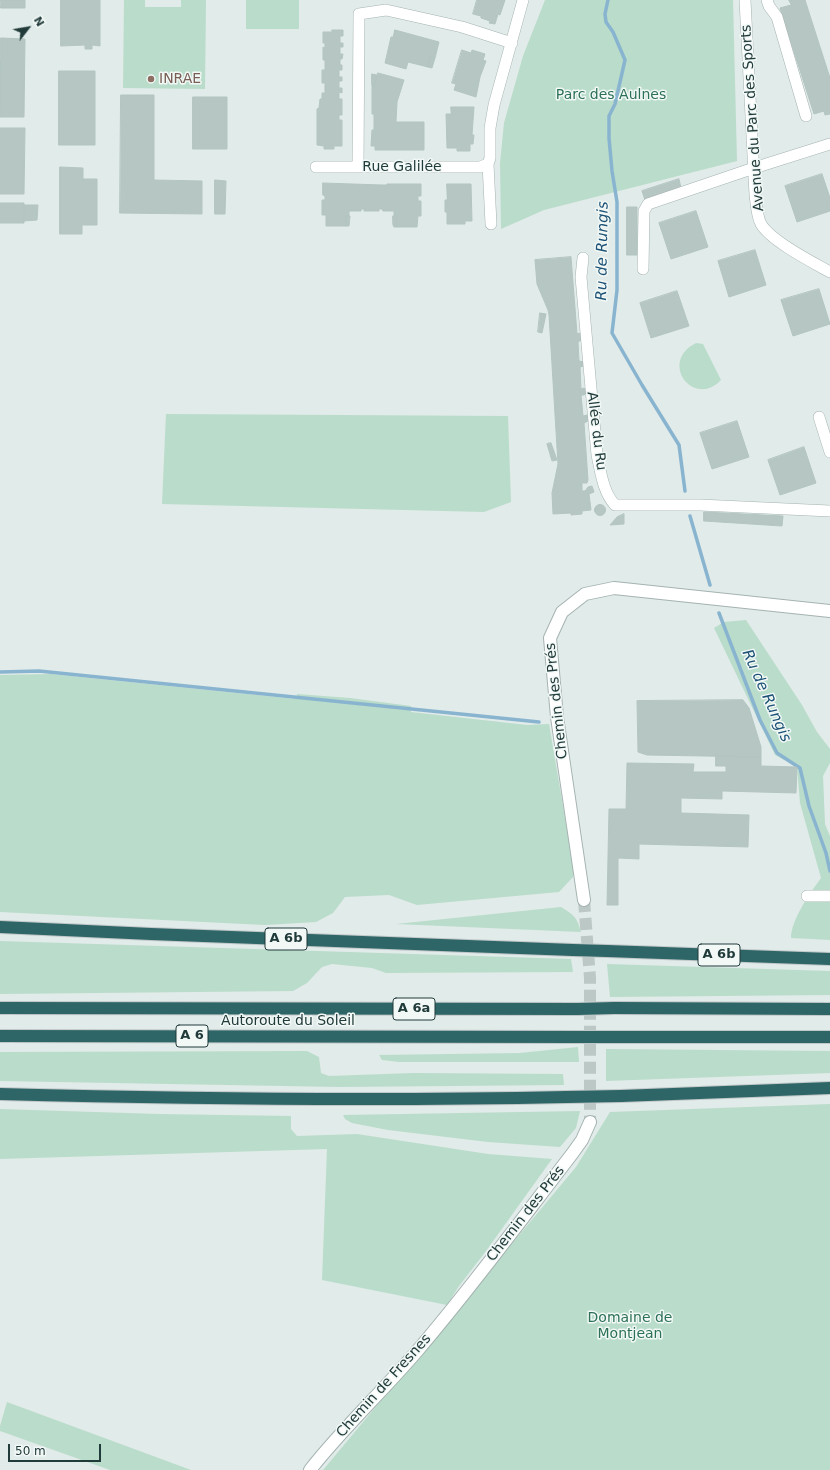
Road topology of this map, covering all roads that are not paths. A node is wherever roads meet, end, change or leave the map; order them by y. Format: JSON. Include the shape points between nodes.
{"nodes":[{"id":1,"x":522,"y":0,"type":"edge"},
{"id":2,"x":745,"y":0,"type":"edge"},
{"id":3,"x":767,"y":0,"type":"edge"},
{"id":4,"x":512,"y":43,"type":"junction"},
{"id":5,"x":806,"y":116,"type":"dead end"},
{"id":6,"x":830,"y":144,"type":"edge"},
{"id":7,"x":488,"y":164,"type":"junction"},
{"id":8,"x":316,"y":167,"type":"dead end"},
{"id":9,"x":358,"y":167,"type":"junction"},
{"id":10,"x":754,"y":168,"type":"junction"},
{"id":11,"x":491,"y":224,"type":"dead end"},
{"id":12,"x":584,"y":258,"type":"dead end"},
{"id":13,"x":643,"y":269,"type":"dead end"},
{"id":14,"x":830,"y":272,"type":"edge"},
{"id":15,"x":819,"y":416,"type":"dead end"},
{"id":16,"x":830,"y":452,"type":"edge"},
{"id":17,"x":830,"y":511,"type":"edge"},
{"id":18,"x":830,"y":611,"type":"edge"},
{"id":19,"x":807,"y":896,"type":"dead end"},
{"id":20,"x":830,"y":896,"type":"edge"},
{"id":21,"x":584,"y":900,"type":"tunnel mouth"},
{"id":22,"x":0,"y":927,"type":"edge"},
{"id":23,"x":830,"y":959,"type":"edge"},
{"id":24,"x":0,"y":1008,"type":"edge"},
{"id":25,"x":250,"y":1008,"type":"joint"},
{"id":26,"x":830,"y":1009,"type":"edge"},
{"id":27,"x":0,"y":1036,"type":"edge"},
{"id":28,"x":384,"y":1036,"type":"joint"},
{"id":29,"x":830,"y":1037,"type":"edge"},
{"id":30,"x":830,"y":1088,"type":"edge"},
{"id":31,"x":0,"y":1094,"type":"edge"},
{"id":32,"x":590,"y":1122,"type":"tunnel mouth"},
{"id":33,"x":457,"y":1302,"type":"joint"},
{"id":34,"x":310,"y":1470,"type":"edge"}],
"edges":[{"from":1,"to":4,"type":"street"},
{"from":2,"to":10,"type":"street","name":"Avenue du Parc des Sports"},
{"from":3,"to":5,"type":"street","via":[[777,17]]},
{"from":4,"to":7,"type":"street","via":[[494,105]]},
{"from":4,"to":9,"type":"street","via":[[386,10],[359,14]]},
{"from":6,"to":10,"type":"street"},
{"from":7,"to":9,"type":"street","name":"Rue Galilée","via":[[480,167]]},
{"from":7,"to":11,"type":"street"},
{"from":8,"to":9,"type":"street","name":"Rue Galilée"},
{"from":10,"to":13,"type":"street","via":[[648,204],[644,211]]},
{"from":10,"to":14,"type":"street","name":"Avenue du Parc des Sports","via":[[758,215],[762,224],[771,235],[795,252]]},
{"from":12,"to":17,"type":"street","name":"Allée du Ru","via":[[581,277],[597,455],[603,482],[615,505],[700,505]]},
{"from":15,"to":16,"type":"street"},
{"from":18,"to":21,"type":"street","name":"Chemin des Prés","via":[[614,588],[584,594],[562,612],[550,638],[550,646],[557,717]]},
{"from":19,"to":20,"type":"street"},
{"from":22,"to":23,"type":"highway","number":"A 6b","bridge":true},
{"from":24,"to":25,"type":"highway","name":"Autoroute du Soleil","number":"A 6"},
{"from":25,"to":26,"type":"highway","number":"A 6a","bridge":true},
{"from":27,"to":28,"type":"highway","name":"Autoroute du Soleil","number":"A 6"},
{"from":28,"to":29,"type":"highway","number":"A 6a","bridge":true},
{"from":30,"to":31,"type":"highway","bridge":true,"via":[[447,1100],[295,1100]]},
{"from":32,"to":33,"type":"street","name":"Chemin des Prés","via":[[572,1154]]},
{"from":33,"to":34,"type":"street","name":"Chemin de Fresnes","via":[[417,1351]]}]}
